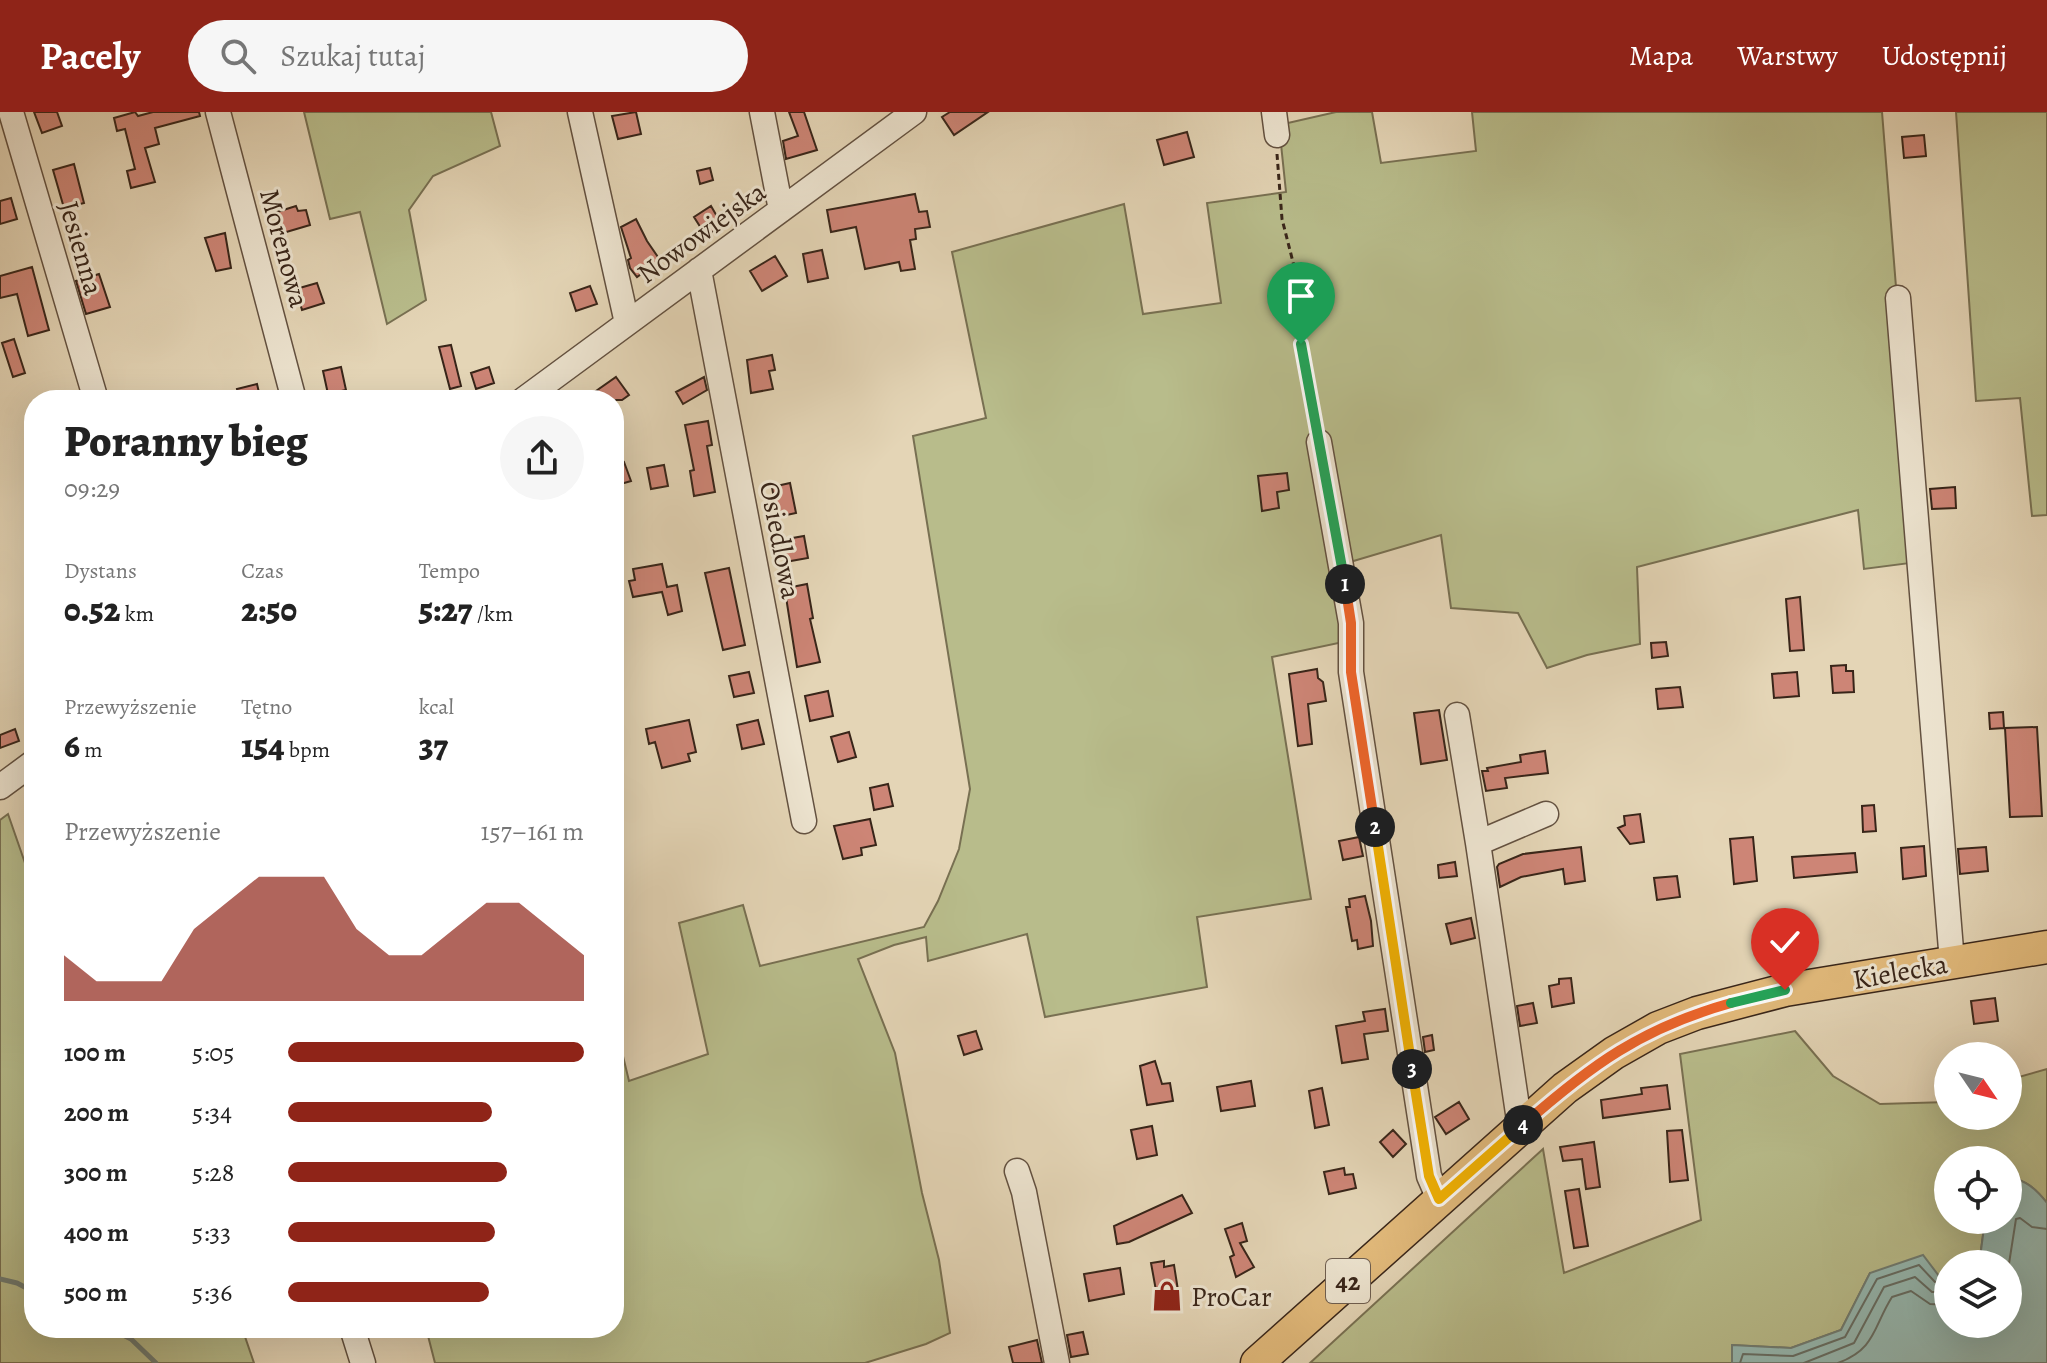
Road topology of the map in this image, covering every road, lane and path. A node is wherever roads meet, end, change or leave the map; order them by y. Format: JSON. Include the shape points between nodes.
{"nodes":[{"id":1,"x":11,"y":112,"type":"edge"},
{"id":2,"x":218,"y":112,"type":"edge"},
{"id":3,"x":580,"y":112,"type":"edge"},
{"id":4,"x":762,"y":112,"type":"edge"},
{"id":5,"x":914,"y":112,"type":"edge"},
{"id":6,"x":1276,"y":124,"type":"edge"},
{"id":7,"x":781,"y":210,"type":"junction"},
{"id":8,"x":699,"y":270,"type":"junction"},
{"id":9,"x":1898,"y":298,"type":"dead end"},
{"id":10,"x":627,"y":323,"type":"junction"},
{"id":11,"x":93,"y":390,"type":"edge"},
{"id":12,"x":291,"y":390,"type":"edge"},
{"id":13,"x":537,"y":390,"type":"edge"},
{"id":14,"x":1319,"y":442,"type":"joint"},
{"id":15,"x":1457,"y":715,"type":"dead end"},
{"id":16,"x":24,"y":769,"type":"edge"},
{"id":17,"x":0,"y":787,"type":"edge"},
{"id":18,"x":1546,"y":814,"type":"dead end"},
{"id":19,"x":804,"y":821,"type":"dead end"},
{"id":20,"x":1478,"y":843,"type":"junction"},
{"id":21,"x":2047,"y":947,"type":"edge"},
{"id":22,"x":1952,"y":962,"type":"junction"},
{"id":23,"x":1520,"y":1127,"type":"junction"},
{"id":24,"x":1017,"y":1171,"type":"dead end"},
{"id":25,"x":1439,"y":1199,"type":"junction"},
{"id":26,"x":355,"y":1338,"type":"edge"},
{"id":27,"x":363,"y":1363,"type":"edge"},
{"id":28,"x":1057,"y":1363,"type":"edge"},
{"id":29,"x":1257,"y":1363,"type":"edge"}],
"edges":[{"from":1,"to":11,"type":"street","name":"Jesienna"},
{"from":2,"to":12,"type":"street","name":"Morenowa"},
{"from":3,"to":10,"type":"street"},
{"from":4,"to":7,"type":"street"},
{"from":5,"to":7,"type":"street","name":"Nowowiejska"},
{"from":6,"to":14,"type":"path","via":[[1282,219],[1294,266],[1301,344]]},
{"from":7,"to":8,"type":"street","name":"Nowowiejska"},
{"from":8,"to":10,"type":"street","name":"Nowowiejska"},
{"from":8,"to":19,"type":"street","name":"Osiedlowa"},
{"from":9,"to":22,"type":"street"},
{"from":10,"to":13,"type":"street","name":"Nowowiejska"},
{"from":14,"to":25,"type":"street","via":[[1351,623],[1351,672],[1426,1161]]},
{"from":15,"to":20,"type":"street"},
{"from":16,"to":17,"type":"street"},
{"from":18,"to":20,"type":"street"},
{"from":20,"to":23,"type":"street"},
{"from":21,"to":22,"type":"main road","name":"Kielecka","number":"42"},
{"from":22,"to":23,"type":"main road","name":"Kielecka","number":"42","via":[[1785,990],[1684,1018],[1614,1053]]},
{"from":23,"to":25,"type":"main road","name":"Kielecka","number":"42"},
{"from":24,"to":28,"type":"street"},
{"from":25,"to":29,"type":"main road","name":"Kielecka","number":"42"},
{"from":26,"to":27,"type":"street"}]}
